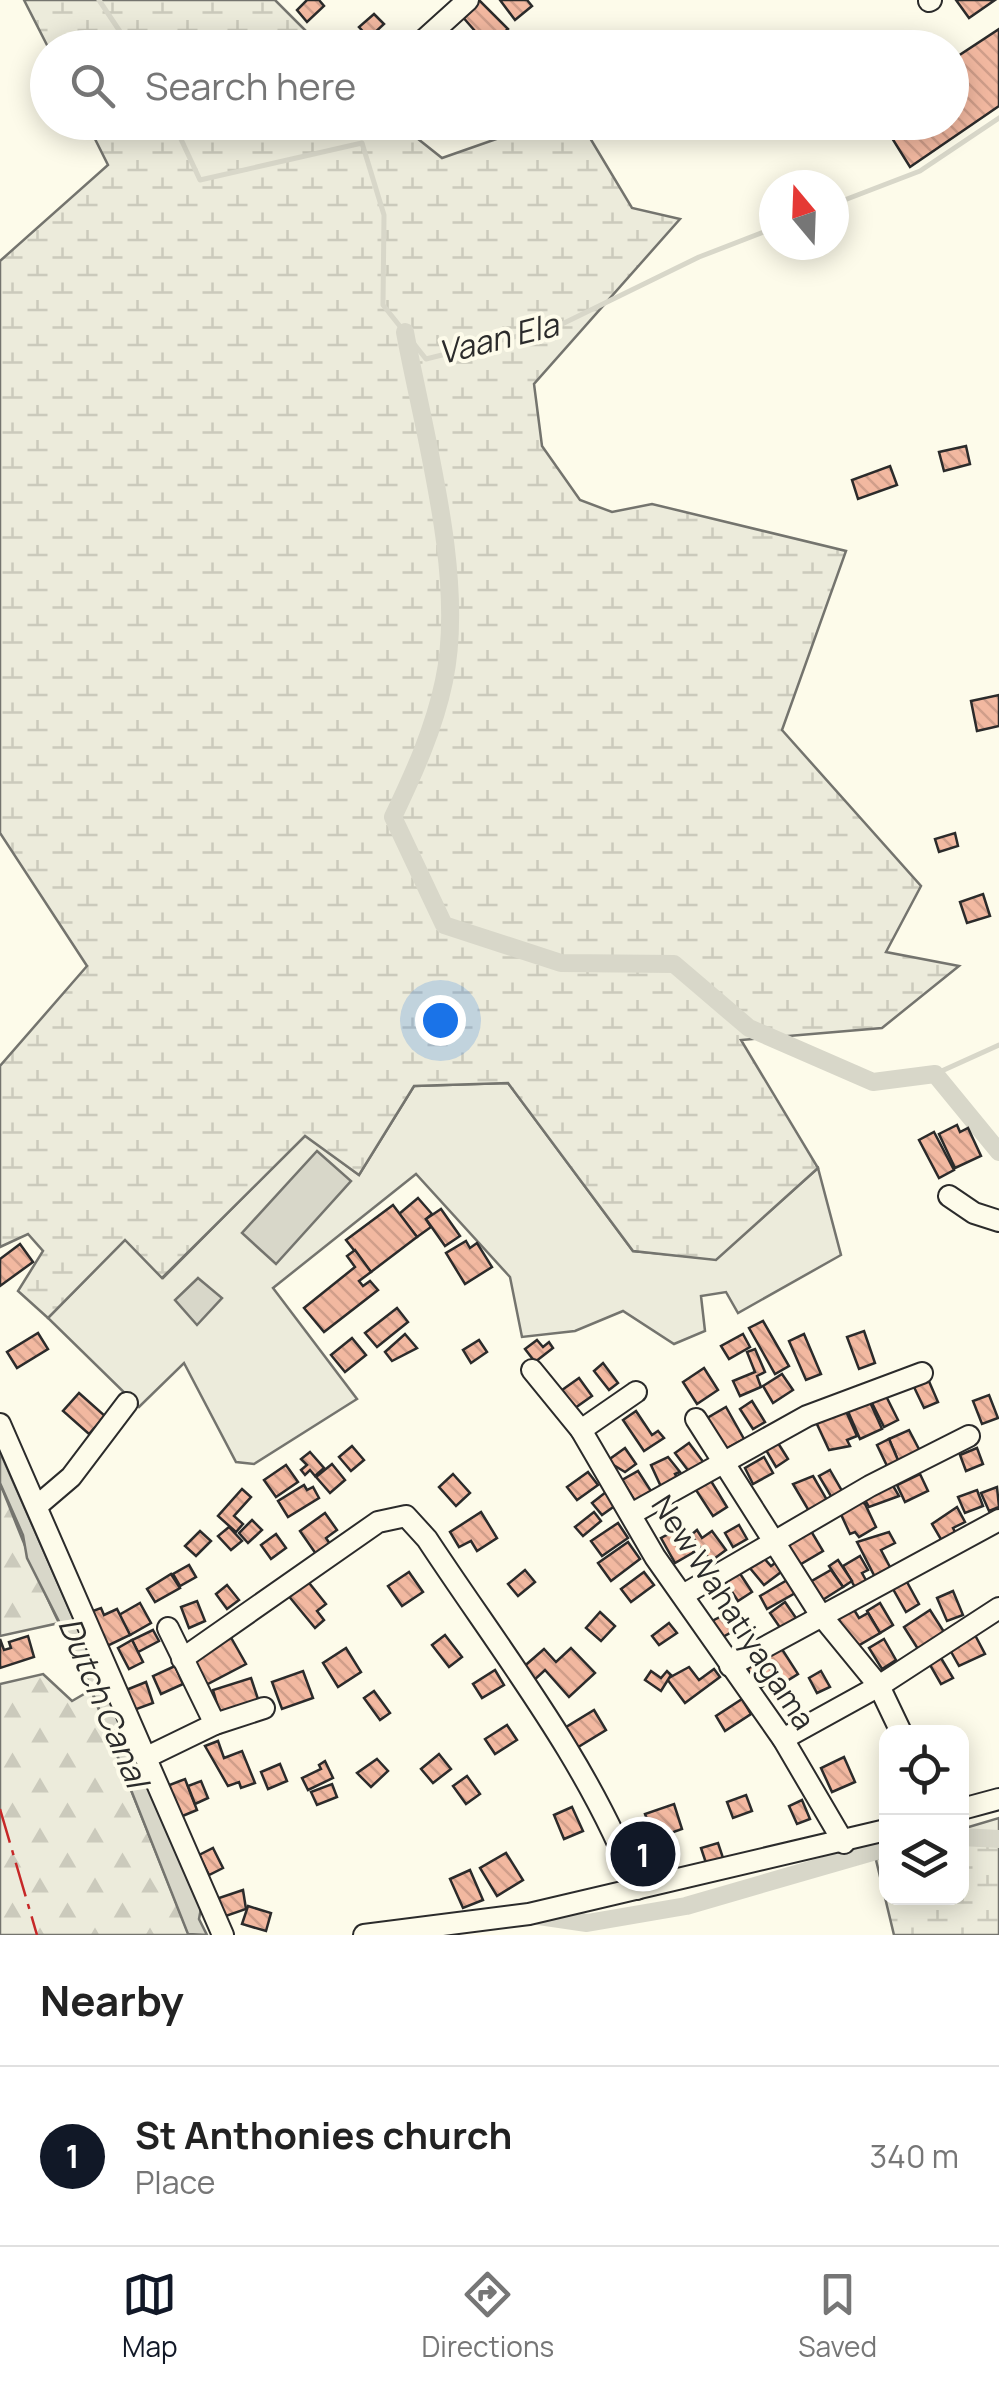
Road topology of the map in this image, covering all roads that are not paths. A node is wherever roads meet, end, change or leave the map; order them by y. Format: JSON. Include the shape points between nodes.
{"nodes":[{"id":1,"x":468,"y":0,"type":"edge"},
{"id":2,"x":435,"y":30,"type":"edge"},
{"id":3,"x":949,"y":1196,"type":"dead end"},
{"id":4,"x":999,"y":1221,"type":"edge"},
{"id":5,"x":532,"y":1370,"type":"dead end"},
{"id":6,"x":922,"y":1372,"type":"dead end"},
{"id":7,"x":636,"y":1392,"type":"dead end"},
{"id":8,"x":127,"y":1403,"type":"dead end"},
{"id":9,"x":696,"y":1419,"type":"dead end"},
{"id":10,"x":0,"y":1424,"type":"edge"},
{"id":11,"x":581,"y":1430,"type":"junction"},
{"id":12,"x":969,"y":1436,"type":"dead end"},
{"id":13,"x":722,"y":1463,"type":"junction"},
{"id":14,"x":37,"y":1506,"type":"junction"},
{"id":15,"x":632,"y":1513,"type":"junction"},
{"id":16,"x":999,"y":1520,"type":"edge"},
{"id":17,"x":775,"y":1541,"type":"junction"},
{"id":18,"x":682,"y":1595,"type":"junction"},
{"id":19,"x":999,"y":1608,"type":"edge"},
{"id":20,"x":820,"y":1614,"type":"junction"},
{"id":21,"x":168,"y":1628,"type":"dead end"},
{"id":22,"x":182,"y":1659,"type":"junction"},
{"id":23,"x":730,"y":1666,"type":"junction"},
{"id":24,"x":879,"y":1686,"type":"junction"},
{"id":25,"x":264,"y":1708,"type":"dead end"},
{"id":26,"x":215,"y":1724,"type":"junction"},
{"id":27,"x":898,"y":1725,"type":"edge"},
{"id":28,"x":783,"y":1738,"type":"junction"},
{"id":29,"x":147,"y":1757,"type":"junction"},
{"id":30,"x":999,"y":1800,"type":"edge"},
{"id":31,"x":969,"y":1807,"type":"edge"},
{"id":32,"x":879,"y":1832,"type":"edge"},
{"id":33,"x":844,"y":1843,"type":"junction"},
{"id":34,"x":638,"y":1889,"type":"junction"},
{"id":35,"x":223,"y":1935,"type":"edge"},
{"id":36,"x":364,"y":1935,"type":"edge"}],
"edges":[{"from":1,"to":2,"type":"street"},
{"from":3,"to":4,"type":"street"},
{"from":5,"to":11,"type":"street","name":"New Wahatiyagama"},
{"from":6,"to":13,"type":"street","via":[[808,1416]]},
{"from":7,"to":11,"type":"street"},
{"from":8,"to":14,"type":"street","via":[[71,1477]]},
{"from":9,"to":13,"type":"street"},
{"from":10,"to":14,"type":"street"},
{"from":11,"to":15,"type":"street","name":"New Wahatiyagama"},
{"from":12,"to":17,"type":"street"},
{"from":13,"to":15,"type":"street"},
{"from":13,"to":17,"type":"street"},
{"from":14,"to":29,"type":"street"},
{"from":15,"to":18,"type":"street","name":"New Wahatiyagama"},
{"from":16,"to":20,"type":"street"},
{"from":17,"to":18,"type":"street"},
{"from":17,"to":20,"type":"street"},
{"from":18,"to":23,"type":"street","name":"New Wahatiyagama"},
{"from":19,"to":24,"type":"street"},
{"from":20,"to":23,"type":"street"},
{"from":20,"to":24,"type":"street"},
{"from":21,"to":22,"type":"street"},
{"from":22,"to":26,"type":"street"},
{"from":22,"to":34,"type":"street","via":[[348,1541],[378,1522],[406,1516],[557,1738]]},
{"from":23,"to":28,"type":"street","name":"New Wahatiyagama"},
{"from":24,"to":27,"type":"street"},
{"from":24,"to":28,"type":"street"},
{"from":25,"to":26,"type":"street"},
{"from":26,"to":29,"type":"street"},
{"from":28,"to":33,"type":"street","name":"New Wahatiyagama"},
{"from":29,"to":35,"type":"street"},
{"from":30,"to":31,"type":"street"},
{"from":32,"to":33,"type":"street"},
{"from":33,"to":34,"type":"street"},
{"from":34,"to":36,"type":"street","via":[[529,1914]]}]}
